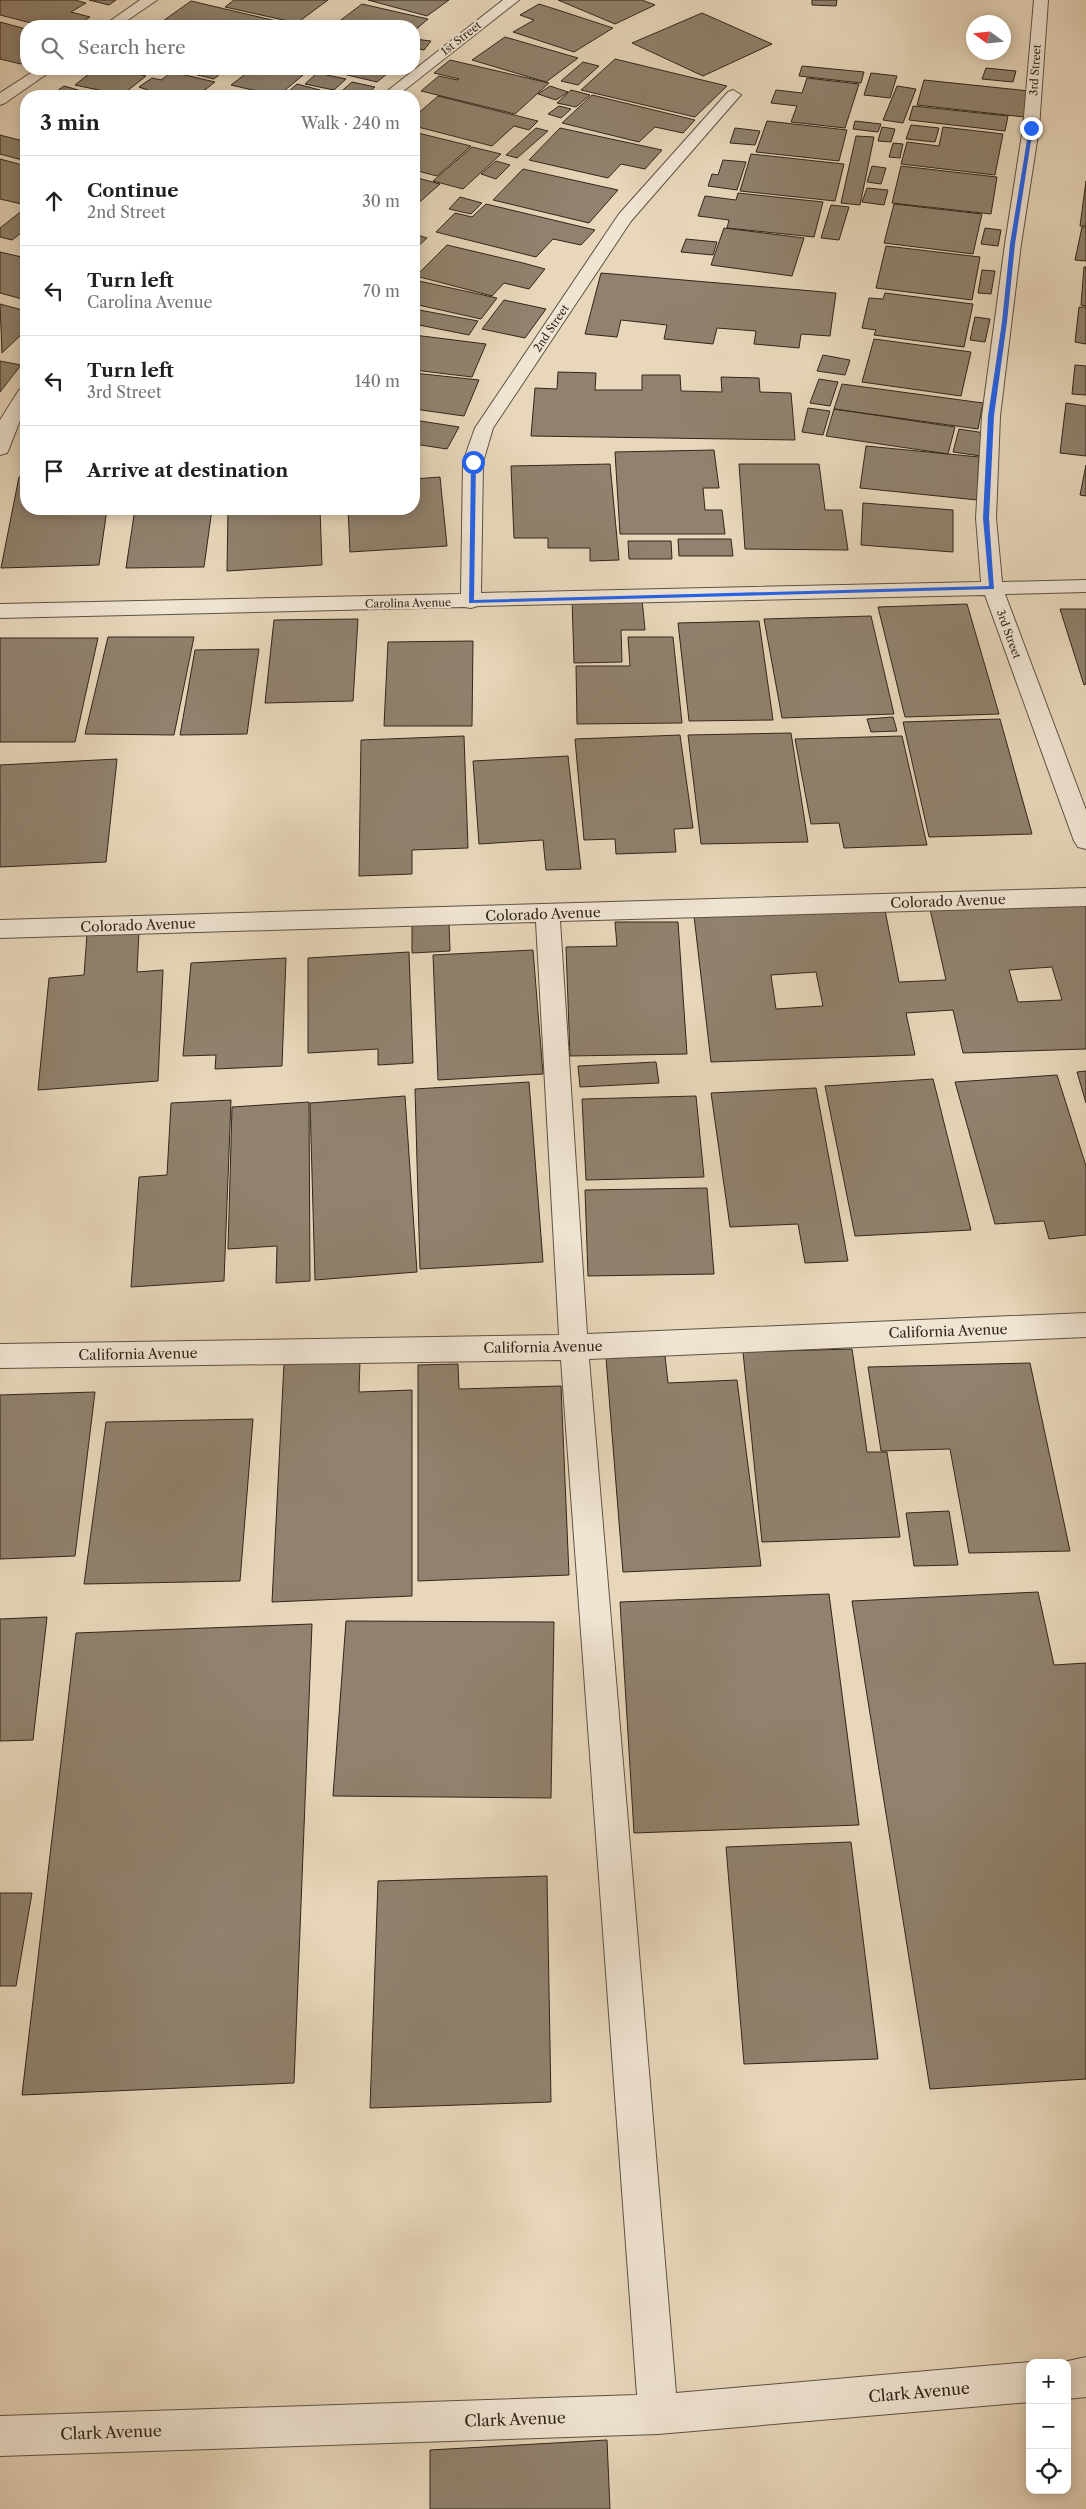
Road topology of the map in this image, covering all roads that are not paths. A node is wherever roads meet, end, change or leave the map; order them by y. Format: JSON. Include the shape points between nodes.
{"nodes":[{"id":1,"x":150,"y":0,"type":"edge"},
{"id":2,"x":512,"y":0,"type":"edge"},
{"id":3,"x":1042,"y":0,"type":"edge"},
{"id":4,"x":119,"y":20,"type":"edge"},
{"id":5,"x":420,"y":71,"type":"edge"},
{"id":6,"x":38,"y":75,"type":"edge"},
{"id":7,"x":415,"y":75,"type":"edge"},
{"id":8,"x":10,"y":76,"type":"dead end"},
{"id":9,"x":29,"y":81,"type":"junction"},
{"id":10,"x":396,"y":90,"type":"edge"},
{"id":11,"x":733,"y":95,"type":"dead end"},
{"id":12,"x":0,"y":100,"type":"edge"},
{"id":13,"x":20,"y":402,"type":"edge"},
{"id":14,"x":0,"y":449,"type":"edge"},
{"id":15,"x":1086,"y":586,"type":"edge"},
{"id":16,"x":992,"y":587,"type":"junction"},
{"id":17,"x":471,"y":602,"type":"junction"},
{"id":18,"x":0,"y":611,"type":"edge"},
{"id":19,"x":1086,"y":841,"type":"edge"},
{"id":20,"x":1086,"y":897,"type":"edge"},
{"id":21,"x":548,"y":914,"type":"junction"},
{"id":22,"x":0,"y":929,"type":"edge"},
{"id":23,"x":1086,"y":1325,"type":"edge"},
{"id":24,"x":574,"y":1347,"type":"junction"},
{"id":25,"x":0,"y":1356,"type":"edge"},
{"id":26,"x":1086,"y":2377,"type":"edge"},
{"id":27,"x":1071,"y":2379,"type":"edge"},
{"id":28,"x":1026,"y":2382,"type":"edge"},
{"id":29,"x":658,"y":2414,"type":"junction"},
{"id":30,"x":0,"y":2436,"type":"edge"}],
"edges":[{"from":1,"to":4,"type":"street"},
{"from":2,"to":5,"type":"street","name":"1st Street"},
{"from":3,"to":16,"type":"street","name":"3rd Street","via":[[1031,128],[1012,244],[991,416],[986,518]]},
{"from":6,"to":9,"type":"street"},
{"from":7,"to":10,"type":"street","name":"1st Street"},
{"from":8,"to":9,"type":"street"},
{"from":9,"to":12,"type":"street"},
{"from":11,"to":17,"type":"street","name":"2nd Street","via":[[625,218],[484,428],[473,462]]},
{"from":13,"to":14,"type":"street","via":[[10,415]]},
{"from":15,"to":16,"type":"street","name":"Carolina Avenue"},
{"from":16,"to":17,"type":"street","name":"Carolina Avenue"},
{"from":16,"to":19,"type":"street","name":"3rd Street"},
{"from":17,"to":18,"type":"street","name":"Carolina Avenue"},
{"from":20,"to":21,"type":"street","name":"Colorado Avenue"},
{"from":21,"to":22,"type":"street","name":"Colorado Avenue"},
{"from":21,"to":24,"type":"street"},
{"from":23,"to":24,"type":"street","name":"California Avenue"},
{"from":24,"to":25,"type":"street","name":"California Avenue"},
{"from":24,"to":29,"type":"street"},
{"from":26,"to":27,"type":"street"},
{"from":28,"to":29,"type":"street","name":"Clark Avenue"},
{"from":29,"to":30,"type":"street","name":"Clark Avenue"}]}
